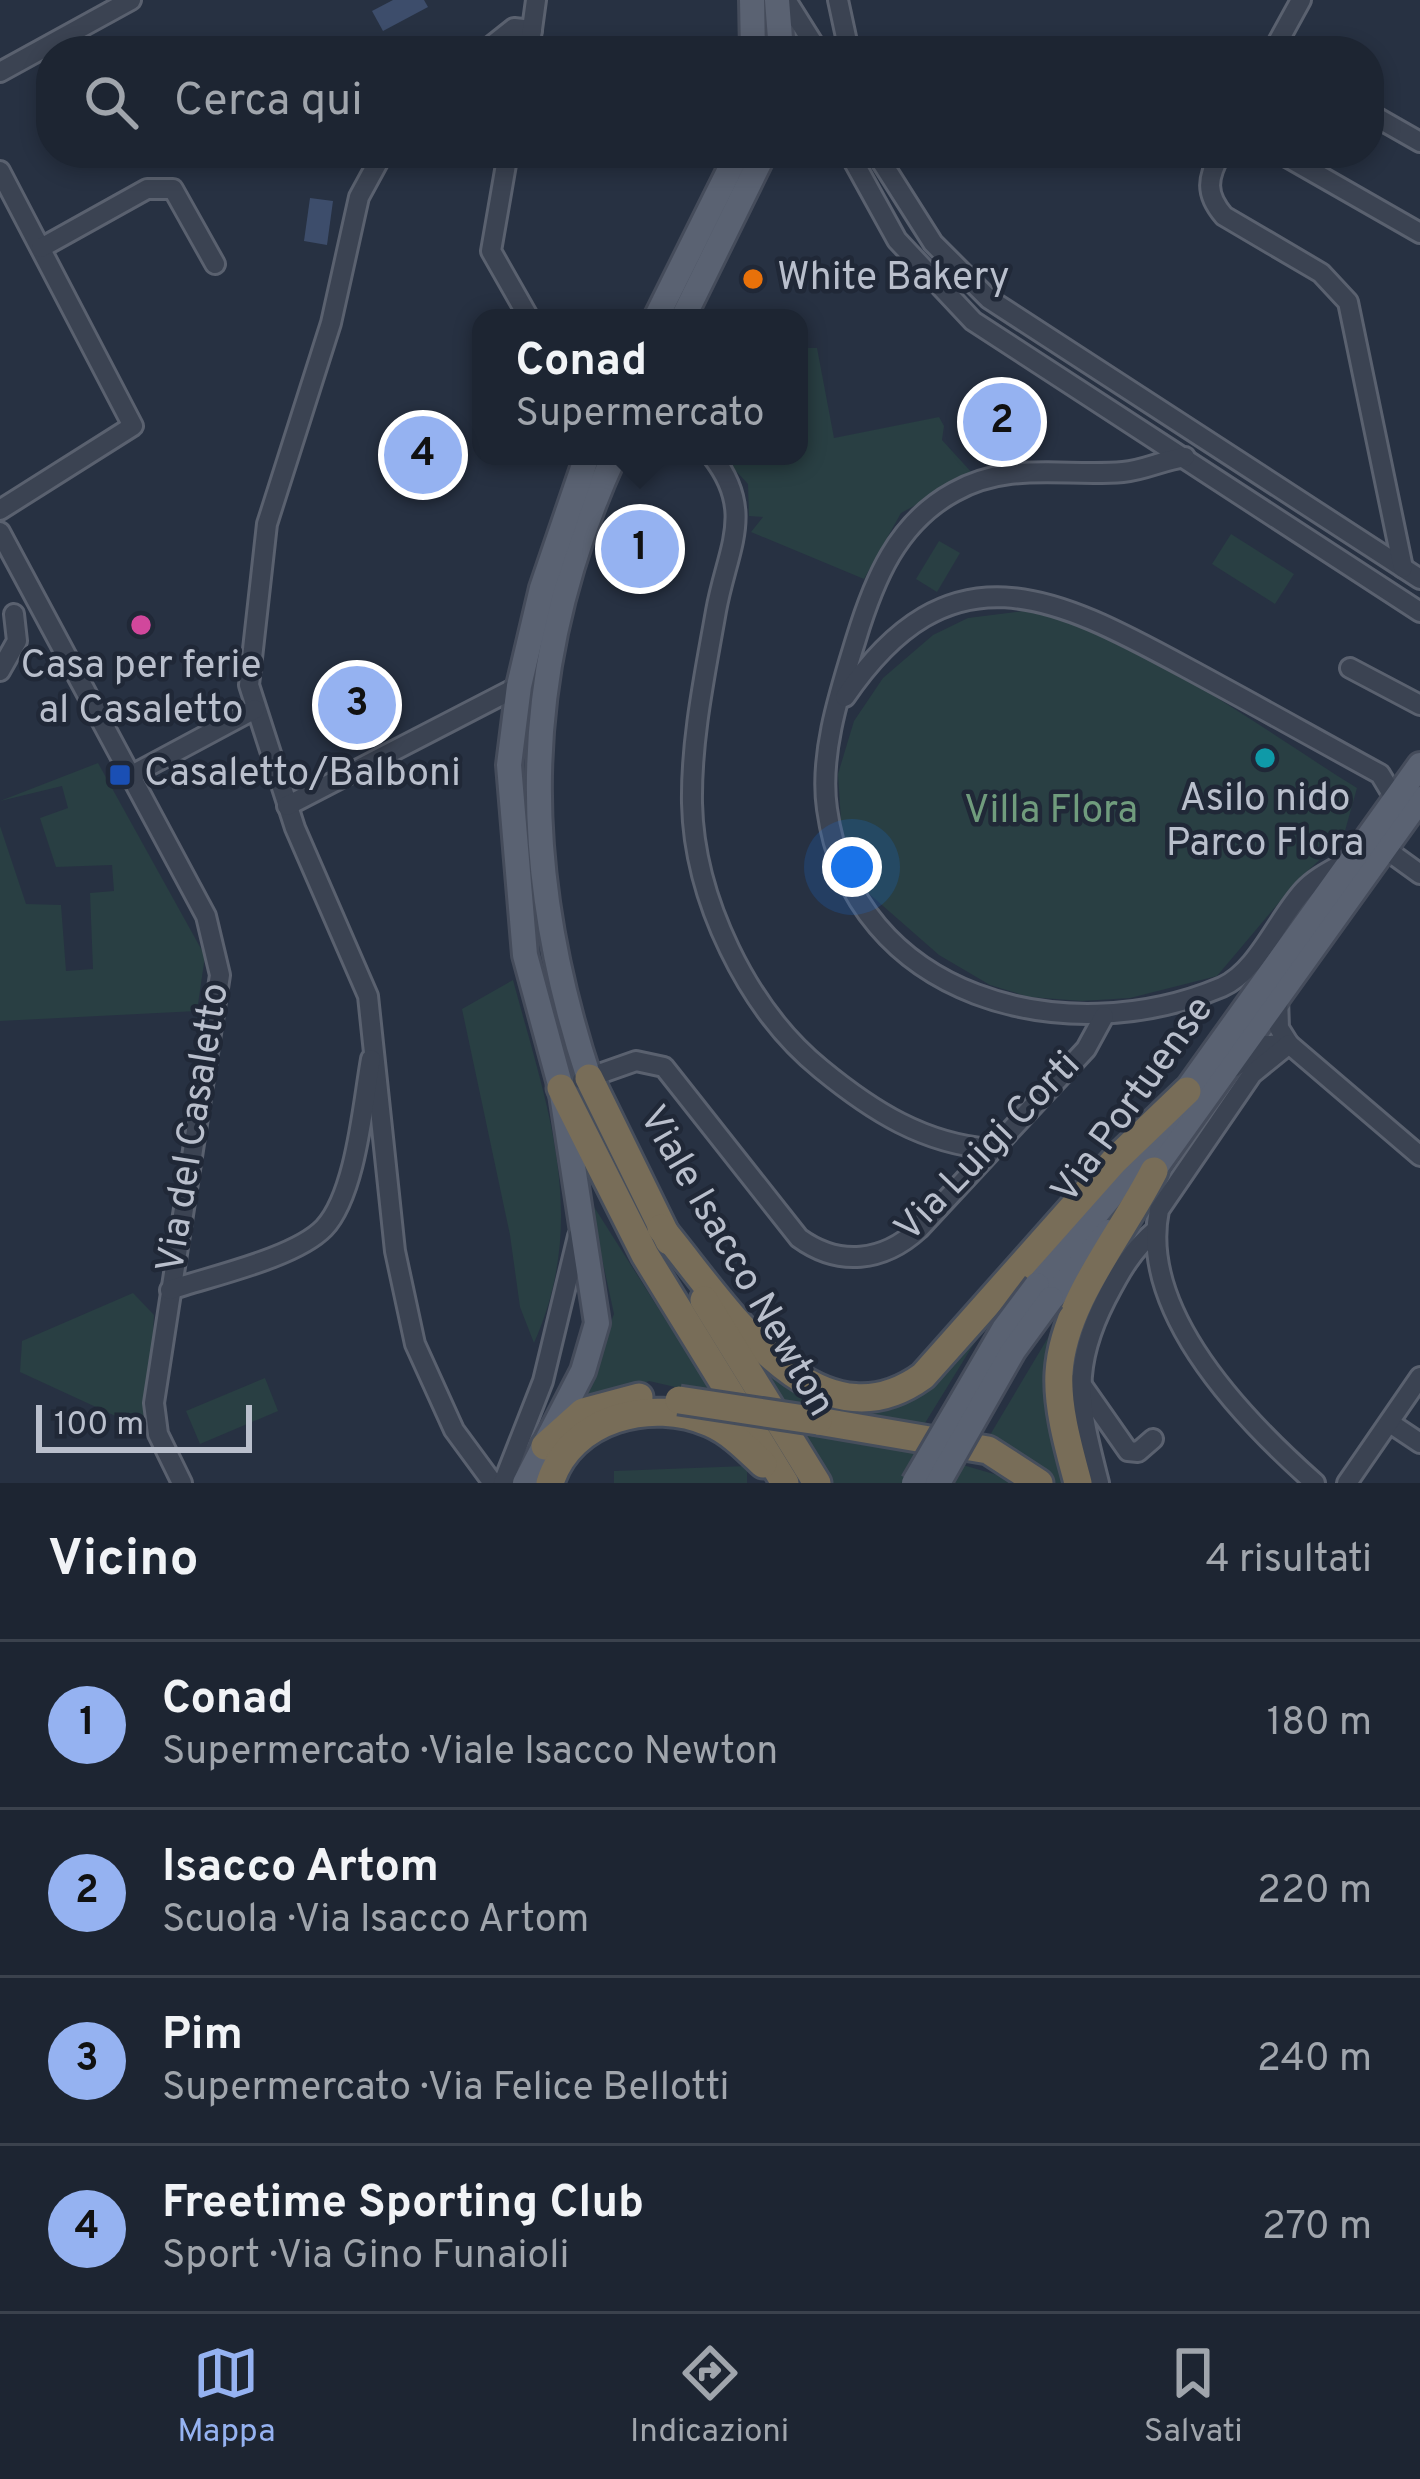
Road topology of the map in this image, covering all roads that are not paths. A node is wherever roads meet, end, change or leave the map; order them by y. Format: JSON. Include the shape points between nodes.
{"nodes":[{"id":1,"x":131,"y":0,"type":"edge"},
{"id":2,"x":536,"y":0,"type":"edge"},
{"id":3,"x":752,"y":0,"type":"edge"},
{"id":4,"x":838,"y":0,"type":"edge"},
{"id":5,"x":1301,"y":0,"type":"edge"},
{"id":6,"x":792,"y":4,"type":"edge"},
{"id":7,"x":532,"y":30,"type":"junction"},
{"id":8,"x":66,"y":36,"type":"edge"},
{"id":9,"x":504,"y":36,"type":"edge"},
{"id":10,"x":531,"y":36,"type":"edge"},
{"id":11,"x":753,"y":36,"type":"edge"},
{"id":12,"x":783,"y":36,"type":"edge"},
{"id":13,"x":810,"y":36,"type":"edge"},
{"id":14,"x":846,"y":36,"type":"edge"},
{"id":15,"x":1281,"y":36,"type":"edge"},
{"id":16,"x":36,"y":52,"type":"edge"},
{"id":17,"x":0,"y":72,"type":"edge"},
{"id":18,"x":1384,"y":122,"type":"edge"},
{"id":19,"x":1420,"y":142,"type":"edge"},
{"id":20,"x":375,"y":168,"type":"edge"},
{"id":21,"x":505,"y":168,"type":"edge"},
{"id":22,"x":731,"y":168,"type":"edge"},
{"id":23,"x":757,"y":168,"type":"edge"},
{"id":24,"x":856,"y":168,"type":"edge"},
{"id":25,"x":885,"y":168,"type":"edge"},
{"id":26,"x":1216,"y":168,"type":"edge"},
{"id":27,"x":1306,"y":168,"type":"edge"},
{"id":28,"x":0,"y":171,"type":"edge"},
{"id":29,"x":1420,"y":233,"type":"edge"},
{"id":30,"x":41,"y":248,"type":"junction"},
{"id":31,"x":215,"y":264,"type":"dead end"},
{"id":32,"x":524,"y":309,"type":"edge"},
{"id":33,"x":660,"y":309,"type":"edge"},
{"id":34,"x":687,"y":309,"type":"edge"},
{"id":35,"x":1162,"y":413,"type":"junction"},
{"id":36,"x":1150,"y":435,"type":"junction"},
{"id":37,"x":1185,"y":457,"type":"junction"},
{"id":38,"x":584,"y":465,"type":"edge"},
{"id":39,"x":610,"y":465,"type":"edge"},
{"id":40,"x":719,"y":465,"type":"edge"},
{"id":41,"x":0,"y":510,"type":"edge"},
{"id":42,"x":0,"y":532,"type":"edge"},
{"id":43,"x":1412,"y":573,"type":"edge"},
{"id":44,"x":35,"y":602,"type":"junction"},
{"id":45,"x":7,"y":611,"type":"edge"},
{"id":46,"x":1420,"y":612,"type":"edge"},
{"id":47,"x":1351,"y":668,"type":"dead end"},
{"id":48,"x":0,"y":670,"type":"edge"},
{"id":49,"x":519,"y":686,"type":"junction"},
{"id":50,"x":1420,"y":705,"type":"edge"},
{"id":51,"x":839,"y":706,"type":"junction"},
{"id":52,"x":255,"y":709,"type":"junction"},
{"id":53,"x":1420,"y":765,"type":"edge"},
{"id":54,"x":130,"y":776,"type":"junction"},
{"id":55,"x":1408,"y":799,"type":"edge"},
{"id":56,"x":287,"y":806,"type":"junction"},
{"id":57,"x":1384,"y":848,"type":"junction"},
{"id":58,"x":1353,"y":858,"type":"junction"},
{"id":59,"x":1420,"y":874,"type":"edge"},
{"id":60,"x":1279,"y":998,"type":"junction"},
{"id":61,"x":1104,"y":1016,"type":"junction"},
{"id":62,"x":374,"y":1042,"type":"junction"},
{"id":63,"x":1288,"y":1044,"type":"junction"},
{"id":64,"x":553,"y":1060,"type":"junction"},
{"id":65,"x":584,"y":1065,"type":"junction"},
{"id":66,"x":1224,"y":1075,"type":"junction"},
{"id":67,"x":561,"y":1088,"type":"junction"},
{"id":68,"x":1187,"y":1091,"type":"junction"},
{"id":69,"x":992,"y":1149,"type":"junction"},
{"id":70,"x":1420,"y":1156,"type":"edge"},
{"id":71,"x":1154,"y":1171,"type":"junction"},
{"id":72,"x":579,"y":1190,"type":"junction"},
{"id":73,"x":661,"y":1228,"type":"junction"},
{"id":74,"x":1156,"y":1231,"type":"junction"},
{"id":75,"x":170,"y":1290,"type":"junction"},
{"id":76,"x":1044,"y":1292,"type":"junction"},
{"id":77,"x":1420,"y":1377,"type":"edge"},
{"id":78,"x":1079,"y":1381,"type":"junction"},
{"id":79,"x":1390,"y":1423,"type":"junction"},
{"id":80,"x":1154,"y":1439,"type":"dead end"},
{"id":81,"x":1420,"y":1444,"type":"edge"},
{"id":82,"x":545,"y":1445,"type":"junction"},
{"id":83,"x":182,"y":1483,"type":"edge"},
{"id":84,"x":493,"y":1483,"type":"edge"},
{"id":85,"x":503,"y":1483,"type":"edge"},
{"id":86,"x":525,"y":1483,"type":"edge"},
{"id":87,"x":550,"y":1483,"type":"edge"},
{"id":88,"x":783,"y":1483,"type":"edge"},
{"id":89,"x":818,"y":1483,"type":"edge"},
{"id":90,"x":914,"y":1483,"type":"edge"},
{"id":91,"x":938,"y":1483,"type":"edge"},
{"id":92,"x":1040,"y":1483,"type":"edge"},
{"id":93,"x":1078,"y":1483,"type":"edge"},
{"id":94,"x":1099,"y":1483,"type":"edge"},
{"id":95,"x":1315,"y":1483,"type":"edge"},
{"id":96,"x":1347,"y":1483,"type":"edge"}],
"edges":[{"from":1,"to":8,"type":"street"},
{"from":2,"to":7,"type":"street"},
{"from":3,"to":11,"type":"main road"},
{"from":4,"to":14,"type":"street"},
{"from":5,"to":15,"type":"street"},
{"from":6,"to":12,"type":"main road"},
{"from":6,"to":13,"type":"street"},
{"from":7,"to":9,"type":"street"},
{"from":7,"to":10,"type":"street"},
{"from":16,"to":17,"type":"street"},
{"from":18,"to":19,"type":"street"},
{"from":20,"to":52,"type":"street","via":[[359,197],[331,323],[267,524],[249,674]]},
{"from":21,"to":32,"type":"street","via":[[491,251]]},
{"from":22,"to":33,"type":"main road"},
{"from":23,"to":34,"type":"main road"},
{"from":24,"to":36,"type":"street","via":[[883,220],[954,304]]},
{"from":25,"to":35,"type":"street","via":[[923,230],[976,288]]},
{"from":26,"to":43,"type":"street","via":[[1209,191],[1224,216],[1321,273],[1348,302]]},
{"from":27,"to":29,"type":"street"},
{"from":28,"to":30,"type":"street"},
{"from":30,"to":31,"type":"street","via":[[147,189],[173,189]]},
{"from":30,"to":41,"type":"street","via":[[133,426]]},
{"from":35,"to":36,"type":"street"},
{"from":35,"to":43,"type":"street"},
{"from":36,"to":37,"type":"street"},
{"from":37,"to":46,"type":"street"},
{"from":37,"to":51,"type":"street","via":[[1116,472],[1013,472],[934,504],[905,531],[879,577]]},
{"from":38,"to":49,"type":"main road","name":"Viale Isacco Newton"},
{"from":39,"to":65,"type":"main road","name":"Viale Isacco Newton","via":[[559,616],[536,767],[545,906]]},
{"from":40,"to":69,"type":"street","via":[[736,502],[692,787],[713,905],[752,988],[804,1055],[926,1137]]},
{"from":42,"to":44,"type":"street","name":"Via del Casaletto"},
{"from":44,"to":45,"type":"street"},
{"from":44,"to":54,"type":"street","name":"Via del Casaletto"},
{"from":45,"to":48,"type":"street","via":[[17,641]]},
{"from":47,"to":50,"type":"street"},
{"from":49,"to":56,"type":"street"},
{"from":49,"to":64,"type":"main road","name":"Viale Isacco Newton","via":[[509,765],[517,887],[528,973]]},
{"from":51,"to":55,"type":"street","via":[[881,652],[927,618],[984,599],[1042,600],[1114,628],[1380,774]]},
{"from":51,"to":61,"type":"street","via":[[826,763],[828,817],[843,866],[885,932],[935,974],[982,999],[1050,1015]]},
{"from":52,"to":54,"type":"street"},
{"from":52,"to":56,"type":"street"},
{"from":53,"to":55,"type":"main road","name":"Via Portuense"},
{"from":54,"to":75,"type":"street","name":"Via del Casaletto","via":[[206,916],[220,963]]},
{"from":55,"to":57,"type":"main road","name":"Via Portuense"},
{"from":55,"to":58,"type":"main road","name":"Via Portuense"},
{"from":56,"to":62,"type":"street","via":[[364,983]]},
{"from":57,"to":59,"type":"street"},
{"from":57,"to":60,"type":"main road","name":"Via Portuense"},
{"from":58,"to":61,"type":"street","via":[[1305,888],[1227,984]]},
{"from":58,"to":68,"type":"main road","name":"Via Portuense"},
{"from":60,"to":63,"type":"street"},
{"from":60,"to":66,"type":"main road","name":"Via Portuense"},
{"from":61,"to":69,"type":"street","name":"Via Luigi Corti","via":[[1086,1048]]},
{"from":62,"to":75,"type":"street","via":[[350,1166],[322,1230]]},
{"from":62,"to":84,"type":"street","via":[[395,1251],[415,1344],[454,1430]]},
{"from":63,"to":66,"type":"street","via":[[1265,1045]]},
{"from":63,"to":70,"type":"street"},
{"from":63,"to":74,"type":"street","via":[[1252,1074],[1194,1153],[1164,1198]]},
{"from":64,"to":65,"type":"street"},
{"from":64,"to":67,"type":"main road","name":"Viale Isacco Newton"},
{"from":65,"to":67,"type":"street","name":"Viale Isacco Newton"},
{"from":65,"to":69,"type":"street","name":"Via Luigi Corti","via":[[637,1060],[664,1067],[790,1229],[836,1257],[874,1256],[905,1241]]},
{"from":65,"to":73,"type":"highway","name":"Viale Isacco Newton"},
{"from":66,"to":71,"type":"main road","name":"Via Portuense"},
{"from":67,"to":72,"type":"main road"},
{"from":67,"to":88,"type":"highway","name":"Viale Isacco Newton","via":[[645,1255]]},
{"from":68,"to":73,"type":"highway","via":[[923,1376],[891,1394],[841,1396],[786,1370]]},
{"from":68,"to":76,"type":"main road","name":"Via Portuense"},
{"from":71,"to":76,"type":"main road","name":"Via Portuense"},
{"from":71,"to":93,"type":"highway","via":[[1062,1352],[1059,1392]]},
{"from":72,"to":82,"type":"main road","via":[[597,1323]]},
{"from":72,"to":85,"type":"street","via":[[577,1246],[556,1338]]},
{"from":73,"to":89,"type":"highway","name":"Viale Isacco Newton"},
{"from":74,"to":78,"type":"street","via":[[1126,1259],[1086,1338]]},
{"from":74,"to":95,"type":"street","via":[[1177,1310],[1210,1375]]},
{"from":75,"to":83,"type":"street","name":"Via del Casaletto","via":[[154,1414]]},
{"from":76,"to":90,"type":"main road","name":"Via Portuense","bridge":true,"via":[[1004,1329]]},
{"from":76,"to":91,"type":"main road","name":"Via Portuense","bridge":true},
{"from":77,"to":79,"type":"street"},
{"from":78,"to":80,"type":"street","via":[[1128,1451],[1138,1453]]},
{"from":78,"to":94,"type":"street"},
{"from":79,"to":81,"type":"street"},
{"from":79,"to":96,"type":"street"},
{"from":82,"to":86,"type":"main road"},
{"from":82,"to":92,"type":"highway","bridge":true,"via":[[598,1405],[626,1397],[679,1400],[988,1450]]},
{"from":87,"to":88,"type":"highway","via":[[586,1433],[652,1412],[714,1424]]}]}
